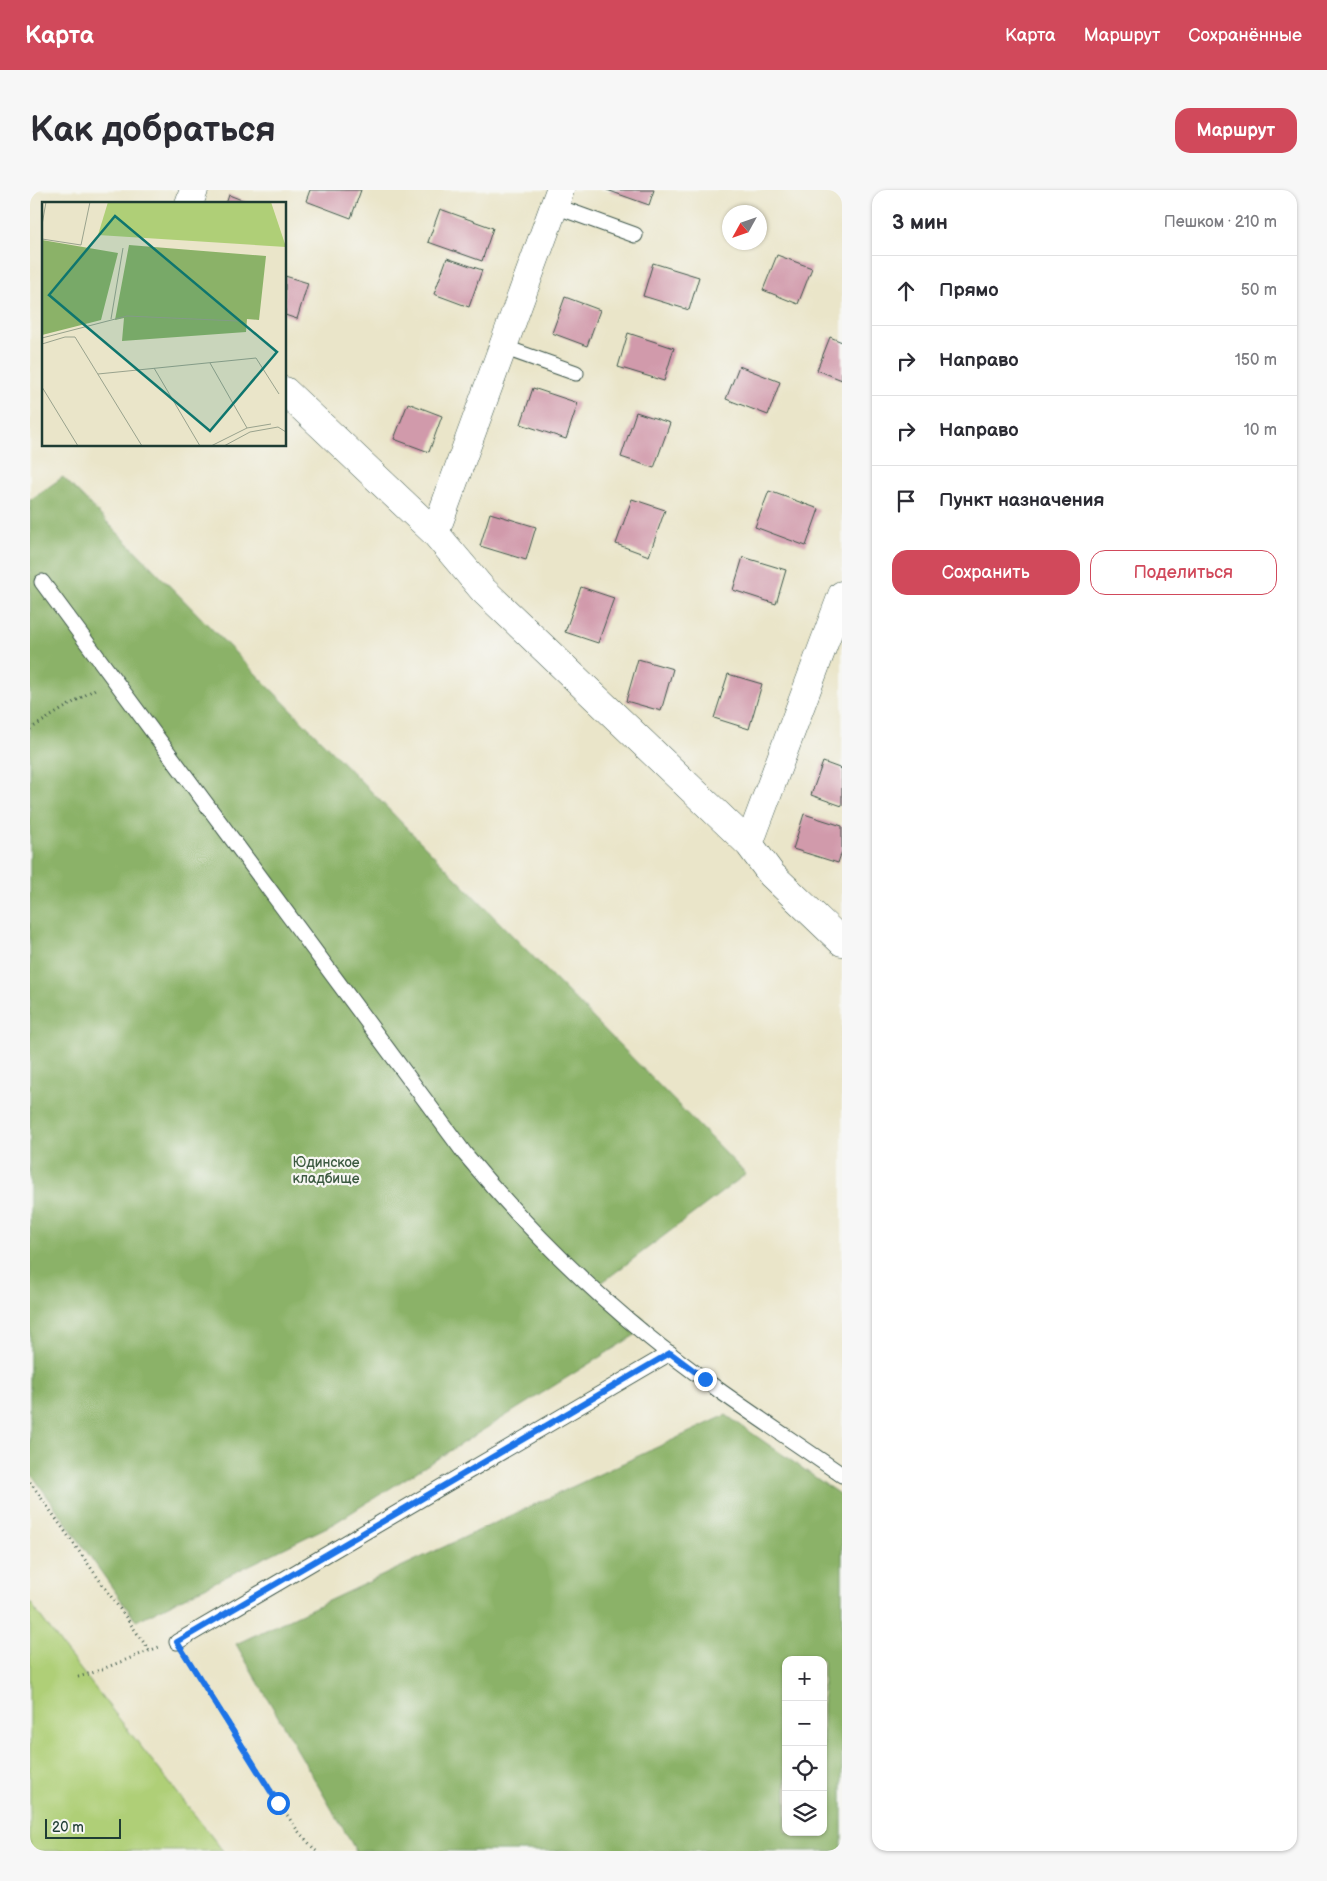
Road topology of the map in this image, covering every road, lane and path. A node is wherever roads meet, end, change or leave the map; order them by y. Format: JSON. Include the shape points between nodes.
{"nodes":[{"id":1,"x":194,"y":190,"type":"edge"},
{"id":2,"x":558,"y":198,"type":"edge"},
{"id":3,"x":190,"y":202,"type":"edge"},
{"id":4,"x":635,"y":235,"type":"dead end"},
{"id":5,"x":503,"y":347,"type":"junction"},
{"id":6,"x":576,"y":373,"type":"dead end"},
{"id":7,"x":286,"y":392,"type":"edge"},
{"id":8,"x":435,"y":533,"type":"junction"},
{"id":9,"x":42,"y":582,"type":"dead end"},
{"id":10,"x":842,"y":596,"type":"edge"},
{"id":11,"x":113,"y":678,"type":"junction"},
{"id":12,"x":30,"y":729,"type":"edge"},
{"id":13,"x":749,"y":844,"type":"junction"},
{"id":14,"x":842,"y":942,"type":"edge"},
{"id":15,"x":670,"y":1353,"type":"junction"},
{"id":16,"x":842,"y":1476,"type":"edge"},
{"id":17,"x":30,"y":1482,"type":"edge"},
{"id":18,"x":177,"y":1642,"type":"junction"},
{"id":19,"x":149,"y":1650,"type":"junction"},
{"id":20,"x":78,"y":1677,"type":"dead end"},
{"id":21,"x":316,"y":1851,"type":"edge"}],
"edges":[{"from":1,"to":3,"type":"street"},
{"from":2,"to":4,"type":"lane"},
{"from":2,"to":5,"type":"street"},
{"from":5,"to":6,"type":"lane"},
{"from":5,"to":8,"type":"street"},
{"from":7,"to":8,"type":"street"},
{"from":8,"to":13,"type":"street","via":[[483,590]]},
{"from":9,"to":11,"type":"lane"},
{"from":10,"to":13,"type":"street"},
{"from":11,"to":12,"type":"path"},
{"from":11,"to":15,"type":"lane","via":[[497,1193],[573,1270]]},
{"from":13,"to":14,"type":"street","via":[[772,875]]},
{"from":15,"to":16,"type":"lane"},
{"from":15,"to":18,"type":"lane"},
{"from":17,"to":19,"type":"path"},
{"from":18,"to":19,"type":"path"},
{"from":18,"to":21,"type":"path","via":[[278,1803]]},
{"from":19,"to":20,"type":"path"}]}
